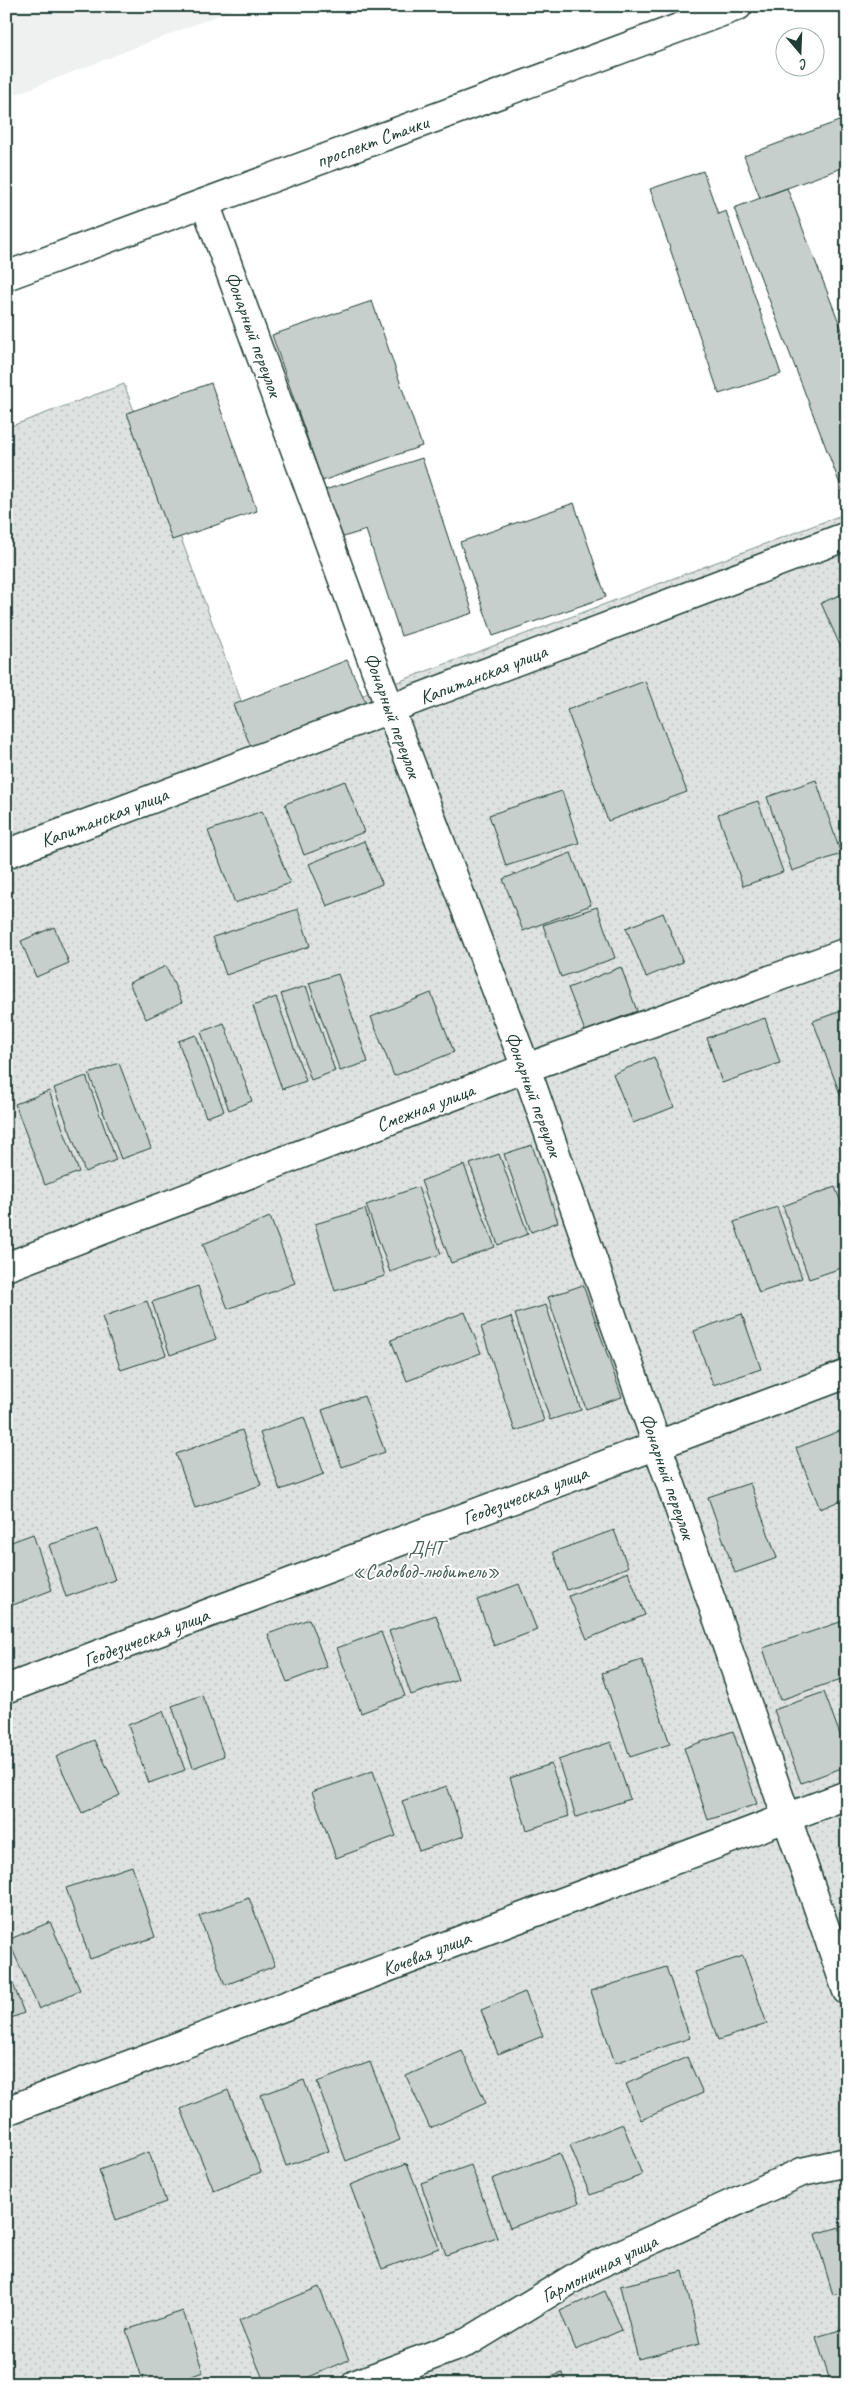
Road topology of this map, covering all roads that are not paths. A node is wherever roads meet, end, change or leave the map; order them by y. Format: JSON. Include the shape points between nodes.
{"nodes":[{"id":1,"x":738,"y":6,"type":"edge"},
{"id":2,"x":206,"y":203,"type":"junction"},
{"id":3,"x":6,"y":276,"type":"edge"},
{"id":4,"x":847,"y":536,"type":"edge"},
{"id":5,"x":390,"y":709,"type":"junction"},
{"id":6,"x":6,"y":854,"type":"edge"},
{"id":7,"x":847,"y":952,"type":"edge"},
{"id":8,"x":526,"y":1068,"type":"junction"},
{"id":9,"x":6,"y":1267,"type":"edge"},
{"id":10,"x":847,"y":1374,"type":"edge"},
{"id":11,"x":658,"y":1445,"type":"junction"},
{"id":12,"x":6,"y":1690,"type":"edge"},
{"id":13,"x":847,"y":1795,"type":"edge"},
{"id":14,"x":786,"y":1818,"type":"junction"},
{"id":15,"x":847,"y":1991,"type":"edge"},
{"id":16,"x":6,"y":2110,"type":"edge"},
{"id":17,"x":847,"y":2162,"type":"edge"},
{"id":18,"x":356,"y":2384,"type":"edge"}],
"edges":[{"from":1,"to":2,"type":"street","name":"проспект Стачки"},
{"from":2,"to":3,"type":"street","name":"проспект Стачки"},
{"from":2,"to":5,"type":"street","name":"Фонарный переулок"},
{"from":4,"to":5,"type":"street","name":"Капитанская улица"},
{"from":5,"to":6,"type":"street","name":"Капитанская улица"},
{"from":5,"to":8,"type":"street","name":"Фонарный переулок"},
{"from":7,"to":8,"type":"street","name":"Смежная улица"},
{"from":8,"to":9,"type":"street","name":"Смежная улица"},
{"from":8,"to":11,"type":"street","name":"Фонарный переулок"},
{"from":10,"to":11,"type":"street","name":"Геодезическая улица"},
{"from":11,"to":12,"type":"street","name":"Геодезическая улица"},
{"from":11,"to":14,"type":"street","name":"Фонарный переулок"},
{"from":13,"to":14,"type":"street","name":"Кочевая улица"},
{"from":14,"to":15,"type":"street","name":"Фонарный переулок"},
{"from":14,"to":16,"type":"street","name":"Кочевая улица"},
{"from":17,"to":18,"type":"street","name":"Гармоничная улица","via":[[802,2172],[627,2251],[592,2267],[468,2342]]}]}
